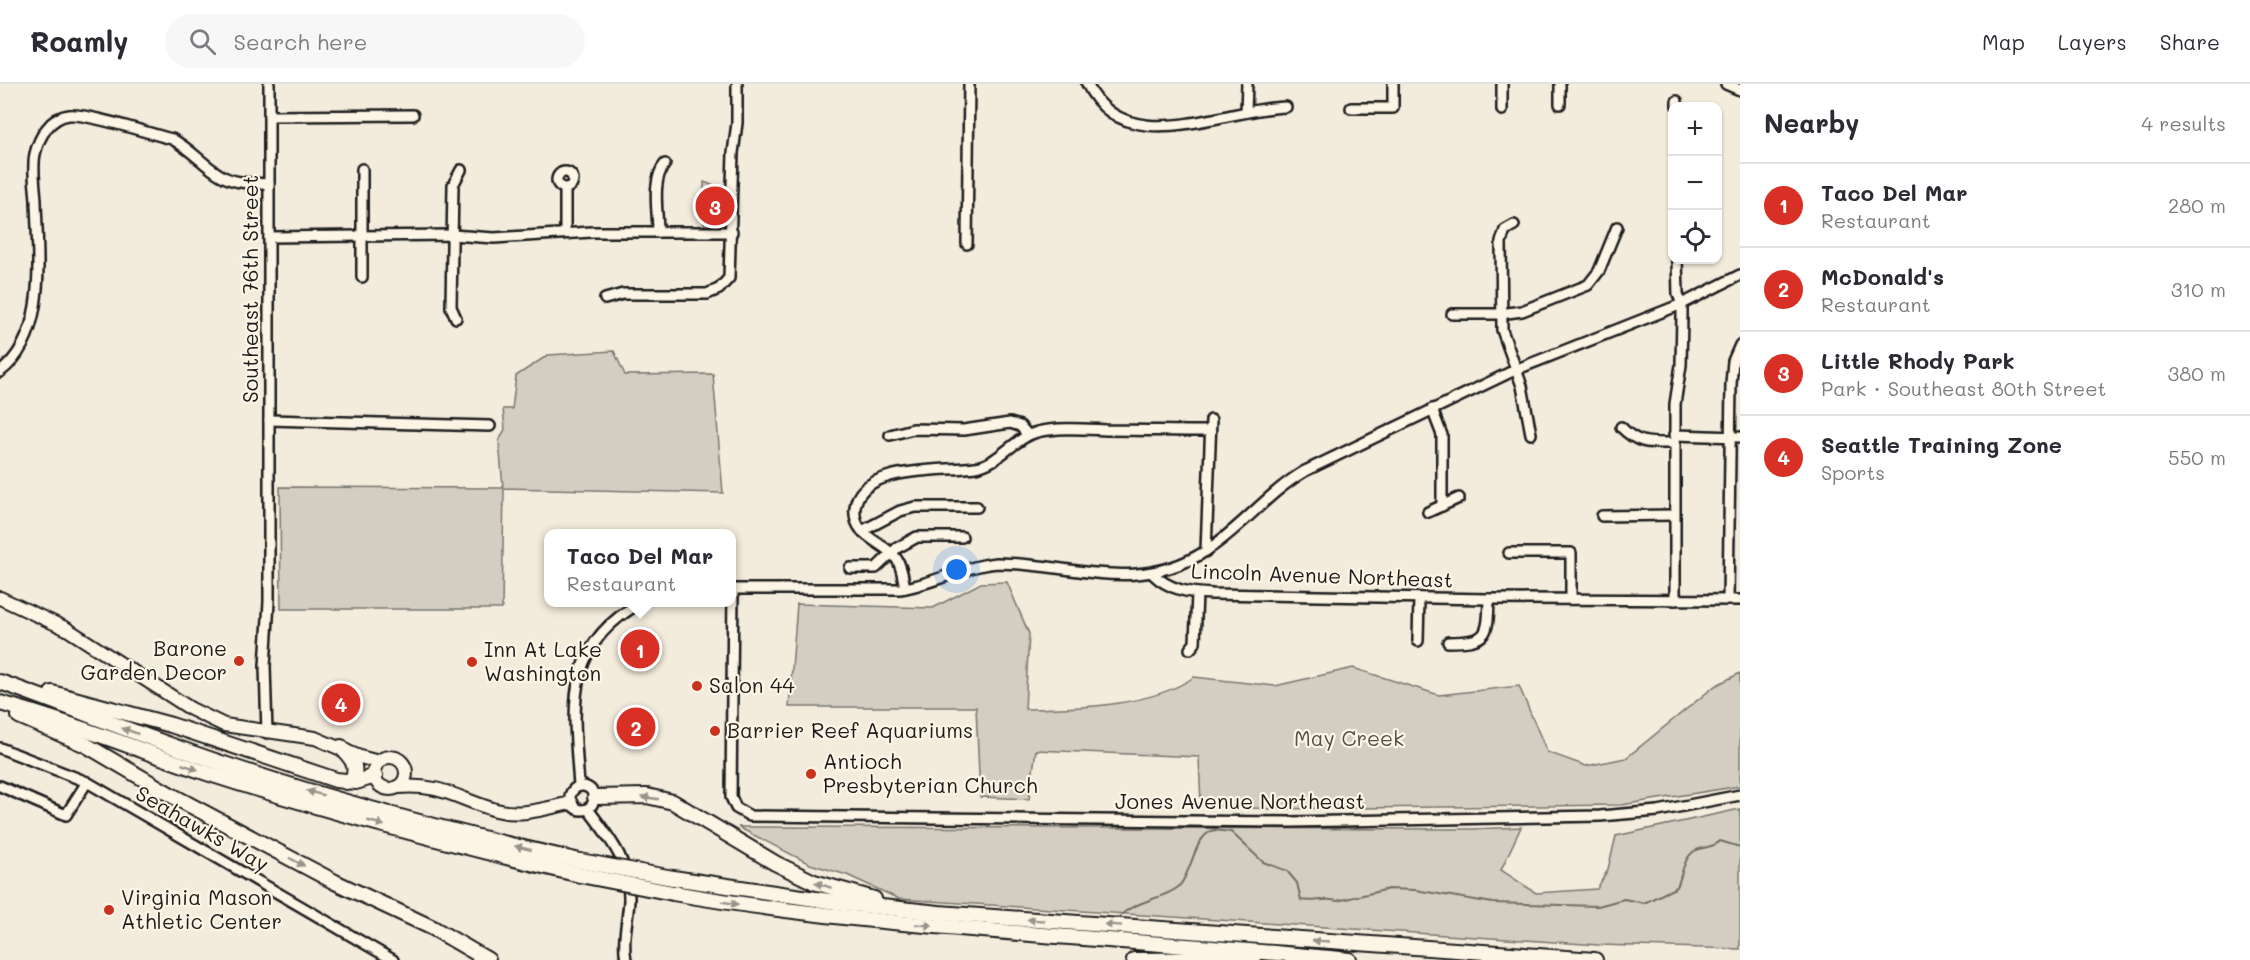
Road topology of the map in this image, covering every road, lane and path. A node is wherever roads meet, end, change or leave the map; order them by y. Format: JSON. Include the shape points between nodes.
{"nodes":[{"id":1,"x":269,"y":84,"type":"edge"},
{"id":2,"x":736,"y":84,"type":"edge"},
{"id":3,"x":969,"y":84,"type":"edge"},
{"id":4,"x":1087,"y":84,"type":"edge"},
{"id":5,"x":1247,"y":84,"type":"edge"},
{"id":6,"x":1393,"y":84,"type":"edge"},
{"id":7,"x":1502,"y":84,"type":"edge"},
{"id":8,"x":1560,"y":84,"type":"edge"},
{"id":9,"x":1726,"y":84,"type":"edge"},
{"id":10,"x":1740,"y":90,"type":"edge"},
{"id":11,"x":1560,"y":104,"type":"dead end"},
{"id":12,"x":1286,"y":107,"type":"dead end"},
{"id":13,"x":1351,"y":108,"type":"dead end"},
{"id":14,"x":1502,"y":110,"type":"dead end"},
{"id":15,"x":1246,"y":112,"type":"junction"},
{"id":16,"x":413,"y":115,"type":"dead end"},
{"id":17,"x":269,"y":116,"type":"junction"},
{"id":18,"x":665,"y":164,"type":"dead end"},
{"id":19,"x":362,"y":169,"type":"dead end"},
{"id":20,"x":460,"y":170,"type":"dead end"},
{"id":21,"x":269,"y":184,"type":"junction"},
{"id":22,"x":565,"y":189,"type":"dead end"},
{"id":23,"x":1514,"y":225,"type":"dead end"},
{"id":24,"x":1617,"y":227,"type":"dead end"},
{"id":25,"x":658,"y":232,"type":"junction"},
{"id":26,"x":732,"y":232,"type":"junction"},
{"id":27,"x":565,"y":234,"type":"junction"},
{"id":28,"x":452,"y":235,"type":"junction"},
{"id":29,"x":362,"y":236,"type":"junction"},
{"id":30,"x":269,"y":237,"type":"junction"},
{"id":31,"x":968,"y":244,"type":"dead end"},
{"id":32,"x":1677,"y":264,"type":"edge"},
{"id":33,"x":1740,"y":275,"type":"edge"},
{"id":34,"x":362,"y":277,"type":"dead end"},
{"id":35,"x":605,"y":299,"type":"dead end"},
{"id":36,"x":1682,"y":304,"type":"junction"},
{"id":37,"x":1452,"y":314,"type":"dead end"},
{"id":38,"x":1500,"y":314,"type":"junction"},
{"id":39,"x":456,"y":318,"type":"dead end"},
{"id":40,"x":1738,"y":348,"type":"edge"},
{"id":41,"x":4,"y":366,"type":"edge"},
{"id":42,"x":1515,"y":370,"type":"junction"},
{"id":43,"x":0,"y":372,"type":"edge"},
{"id":44,"x":1432,"y":409,"type":"junction"},
{"id":45,"x":269,"y":420,"type":"junction"},
{"id":46,"x":1211,"y":420,"type":"dead end"},
{"id":47,"x":490,"y":426,"type":"dead end"},
{"id":48,"x":1621,"y":427,"type":"dead end"},
{"id":49,"x":1210,"y":431,"type":"junction"},
{"id":50,"x":1531,"y":434,"type":"dead end"},
{"id":51,"x":890,"y":435,"type":"dead end"},
{"id":52,"x":1028,"y":435,"type":"junction"},
{"id":53,"x":1740,"y":436,"type":"edge"},
{"id":54,"x":1729,"y":437,"type":"junction"},
{"id":55,"x":1674,"y":439,"type":"junction"},
{"id":56,"x":1459,"y":498,"type":"dead end"},
{"id":57,"x":1442,"y":506,"type":"junction"},
{"id":58,"x":977,"y":507,"type":"dead end"},
{"id":59,"x":1428,"y":512,"type":"dead end"},
{"id":60,"x":1674,"y":515,"type":"junction"},
{"id":61,"x":1602,"y":516,"type":"dead end"},
{"id":62,"x":862,"y":531,"type":"junction"},
{"id":63,"x":962,"y":537,"type":"dead end"},
{"id":64,"x":1206,"y":551,"type":"junction"},
{"id":65,"x":1509,"y":553,"type":"dead end"},
{"id":66,"x":891,"y":554,"type":"junction"},
{"id":67,"x":850,"y":568,"type":"dead end"},
{"id":68,"x":1153,"y":574,"type":"junction"},
{"id":69,"x":905,"y":588,"type":"junction"},
{"id":70,"x":736,"y":589,"type":"edge"},
{"id":71,"x":1197,"y":593,"type":"junction"},
{"id":72,"x":0,"y":598,"type":"edge"},
{"id":73,"x":1419,"y":598,"type":"junction"},
{"id":74,"x":1489,"y":599,"type":"junction"},
{"id":75,"x":1571,"y":599,"type":"junction"},
{"id":76,"x":1675,"y":600,"type":"junction"},
{"id":77,"x":1728,"y":600,"type":"junction"},
{"id":78,"x":1740,"y":600,"type":"edge"},
{"id":79,"x":637,"y":607,"type":"edge"},
{"id":80,"x":732,"y":607,"type":"edge"},
{"id":81,"x":1418,"y":640,"type":"dead end"},
{"id":82,"x":1448,"y":642,"type":"dead end"},
{"id":83,"x":1190,"y":649,"type":"dead end"},
{"id":84,"x":0,"y":682,"type":"edge"},
{"id":85,"x":0,"y":706,"type":"edge"},
{"id":86,"x":267,"y":733,"type":"junction"},
{"id":87,"x":341,"y":747,"type":"junction"},
{"id":88,"x":0,"y":748,"type":"edge"},
{"id":89,"x":376,"y":770,"type":"junction"},
{"id":90,"x":406,"y":771,"type":"junction"},
{"id":91,"x":87,"y":782,"type":"junction"},
{"id":92,"x":346,"y":782,"type":"junction"},
{"id":93,"x":422,"y":785,"type":"junction"},
{"id":94,"x":0,"y":786,"type":"edge"},
{"id":95,"x":579,"y":786,"type":"junction"},
{"id":96,"x":397,"y":787,"type":"junction"},
{"id":97,"x":1740,"y":795,"type":"edge"},
{"id":98,"x":595,"y":796,"type":"junction"},
{"id":99,"x":571,"y":803,"type":"junction"},
{"id":100,"x":588,"y":809,"type":"junction"},
{"id":101,"x":1004,"y":918,"type":"junction"},
{"id":102,"x":1067,"y":929,"type":"junction"},
{"id":103,"x":1159,"y":935,"type":"junction"},
{"id":104,"x":1333,"y":958,"type":"junction"},
{"id":105,"x":1152,"y":959,"type":"edge"},
{"id":106,"x":393,"y":960,"type":"edge"},
{"id":107,"x":488,"y":960,"type":"edge"},
{"id":108,"x":626,"y":960,"type":"edge"},
{"id":109,"x":1134,"y":960,"type":"edge"},
{"id":110,"x":1349,"y":960,"type":"edge"},
{"id":111,"x":1595,"y":960,"type":"edge"}],
"edges":[{"from":1,"to":17,"type":"street","name":"Southeast 76th Street"},
{"from":2,"to":26,"type":"street"},
{"from":3,"to":31,"type":"street"},
{"from":4,"to":15,"type":"street","via":[[1102,106],[1115,116],[1138,124],[1196,124]]},
{"from":5,"to":15,"type":"street"},
{"from":6,"to":13,"type":"street","via":[[1393,108]]},
{"from":7,"to":14,"type":"street"},
{"from":8,"to":11,"type":"street"},
{"from":9,"to":10,"type":"street"},
{"from":12,"to":15,"type":"street"},
{"from":16,"to":17,"type":"street"},
{"from":17,"to":21,"type":"street","name":"Southeast 76th Street"},
{"from":18,"to":25,"type":"street","via":[[657,183]]},
{"from":19,"to":29,"type":"street"},
{"from":20,"to":28,"type":"street","via":[[453,185]]},
{"from":21,"to":30,"type":"street","name":"Southeast 76th Street"},
{"from":21,"to":41,"type":"street","via":[[222,176],[172,140],[68,115],[55,121],[45,131],[35,155],[34,309],[21,349]]},
{"from":22,"to":27,"type":"street"},
{"from":23,"to":38,"type":"street","via":[[1505,230],[1501,242]]},
{"from":24,"to":38,"type":"street","via":[[1599,271],[1588,285],[1536,306]]},
{"from":25,"to":26,"type":"street"},
{"from":25,"to":27,"type":"street"},
{"from":26,"to":35,"type":"street","via":[[730,271],[724,284],[707,294],[622,294]]},
{"from":27,"to":28,"type":"street","via":[[494,238]]},
{"from":28,"to":29,"type":"street"},
{"from":28,"to":39,"type":"street","via":[[451,307]]},
{"from":29,"to":30,"type":"street"},
{"from":29,"to":34,"type":"street"},
{"from":30,"to":45,"type":"street","name":"Southeast 76th Street"},
{"from":32,"to":36,"type":"street"},
{"from":33,"to":36,"type":"street"},
{"from":36,"to":42,"type":"street"},
{"from":36,"to":55,"type":"street"},
{"from":37,"to":38,"type":"street"},
{"from":38,"to":42,"type":"street"},
{"from":40,"to":54,"type":"street","via":[[1731,371]]},
{"from":41,"to":43,"type":"street"},
{"from":42,"to":44,"type":"street"},
{"from":42,"to":50,"type":"street","via":[[1525,395]]},
{"from":44,"to":57,"type":"street","via":[[1442,435]]},
{"from":44,"to":64,"type":"street","via":[[1295,477]]},
{"from":45,"to":47,"type":"street"},
{"from":45,"to":86,"type":"street","name":"Southeast 76th Street"},
{"from":46,"to":49,"type":"street"},
{"from":48,"to":55,"type":"street","via":[[1642,443]]},
{"from":49,"to":52,"type":"street","via":[[1067,429]]},
{"from":49,"to":64,"type":"street"},
{"from":51,"to":52,"type":"street","via":[[913,429],[976,429],[1010,423],[1020,426]]},
{"from":52,"to":62,"type":"street","via":[[985,465],[912,471],[864,488],[855,508]]},
{"from":53,"to":54,"type":"street"},
{"from":54,"to":55,"type":"street"},
{"from":54,"to":77,"type":"street"},
{"from":55,"to":60,"type":"street"},
{"from":56,"to":57,"type":"street"},
{"from":57,"to":59,"type":"street"},
{"from":58,"to":62,"type":"street","via":[[915,507]]},
{"from":60,"to":61,"type":"street"},
{"from":60,"to":76,"type":"street"},
{"from":62,"to":66,"type":"street"},
{"from":63,"to":66,"type":"street","via":[[917,537]]},
{"from":64,"to":68,"type":"street"},
{"from":65,"to":75,"type":"street","via":[[1571,553]]},
{"from":66,"to":67,"type":"street","via":[[876,568]]},
{"from":66,"to":69,"type":"street","via":[[898,561]]},
{"from":68,"to":69,"type":"street","via":[[1124,576],[997,563]]},
{"from":68,"to":71,"type":"street","name":"Lincoln Avenue Northeast","via":[[1167,585]]},
{"from":69,"to":70,"type":"street"},
{"from":71,"to":73,"type":"street","name":"Lincoln Avenue Northeast"},
{"from":71,"to":83,"type":"street","via":[[1195,643]]},
{"from":72,"to":86,"type":"main road","via":[[67,630],[198,713],[224,725]]},
{"from":73,"to":74,"type":"street","name":"Lincoln Avenue Northeast"},
{"from":73,"to":81,"type":"street"},
{"from":74,"to":75,"type":"street","name":"Lincoln Avenue Northeast"},
{"from":74,"to":82,"type":"street","via":[[1488,629],[1483,636],[1471,642]]},
{"from":75,"to":76,"type":"street","name":"Lincoln Avenue Northeast"},
{"from":76,"to":77,"type":"street","name":"Lincoln Avenue Northeast"},
{"from":77,"to":78,"type":"street","name":"Lincoln Avenue Northeast"},
{"from":79,"to":95,"type":"street","via":[[605,631],[582,667],[574,693]]},
{"from":80,"to":97,"type":"street","name":"Jones Avenue Northeast","via":[[731,797],[740,812],[756,816],[1290,822],[1600,816],[1658,811]]},
{"from":84,"to":92,"type":"highway","via":[[171,725]]},
{"from":101,"to":84,"type":"highway","one_way":true,"bridge":true,"via":[[854,904],[580,861],[449,830],[300,788],[126,730]]},
{"from":85,"to":102,"type":"highway","one_way":true,"bridge":true,"via":[[77,726],[287,798],[580,876],[865,920]]},
{"from":85,"to":107,"type":"highway","one_way":true,"via":[[86,745],[181,801],[334,882],[433,928]]},
{"from":86,"to":87,"type":"main road","via":[[315,738]]},
{"from":87,"to":89,"type":"main road"},
{"from":87,"to":92,"type":"highway","via":[[354,761],[356,770]]},
{"from":88,"to":91,"type":"street","name":"Seahawks Way"},
{"from":89,"to":90,"type":"main road","via":[[393,758]]},
{"from":89,"to":92,"type":"highway","via":[[356,782]]},
{"from":89,"to":96,"type":"main road","via":[[383,787]]},
{"from":90,"to":93,"type":"main road"},
{"from":90,"to":96,"type":"main road","via":[[404,781]]},
{"from":91,"to":94,"type":"street","via":[[66,815]]},
{"from":91,"to":106,"type":"street","name":"Seahawks Way"},
{"from":93,"to":96,"type":"main road"},
{"from":93,"to":99,"type":"main road","via":[[511,812],[545,810]]},
{"from":95,"to":98,"type":"street","via":[[591,789]]},
{"from":95,"to":99,"type":"street","via":[[572,791]]},
{"from":98,"to":100,"type":"street"},
{"from":101,"to":98,"type":"highway","one_way":true,"via":[[849,893],[791,872],[673,802],[647,796]]},
{"from":99,"to":100,"type":"street","via":[[576,809]]},
{"from":100,"to":108,"type":"street","via":[[620,851],[629,900]]},
{"from":102,"to":101,"type":"highway","one_way":true},
{"from":102,"to":103,"type":"highway"},
{"from":103,"to":104,"type":"highway"},
{"from":111,"to":103,"type":"highway","one_way":true},
{"from":104,"to":105,"type":"highway"},
{"from":104,"to":110,"type":"highway"},
{"from":105,"to":109,"type":"highway"}]}
